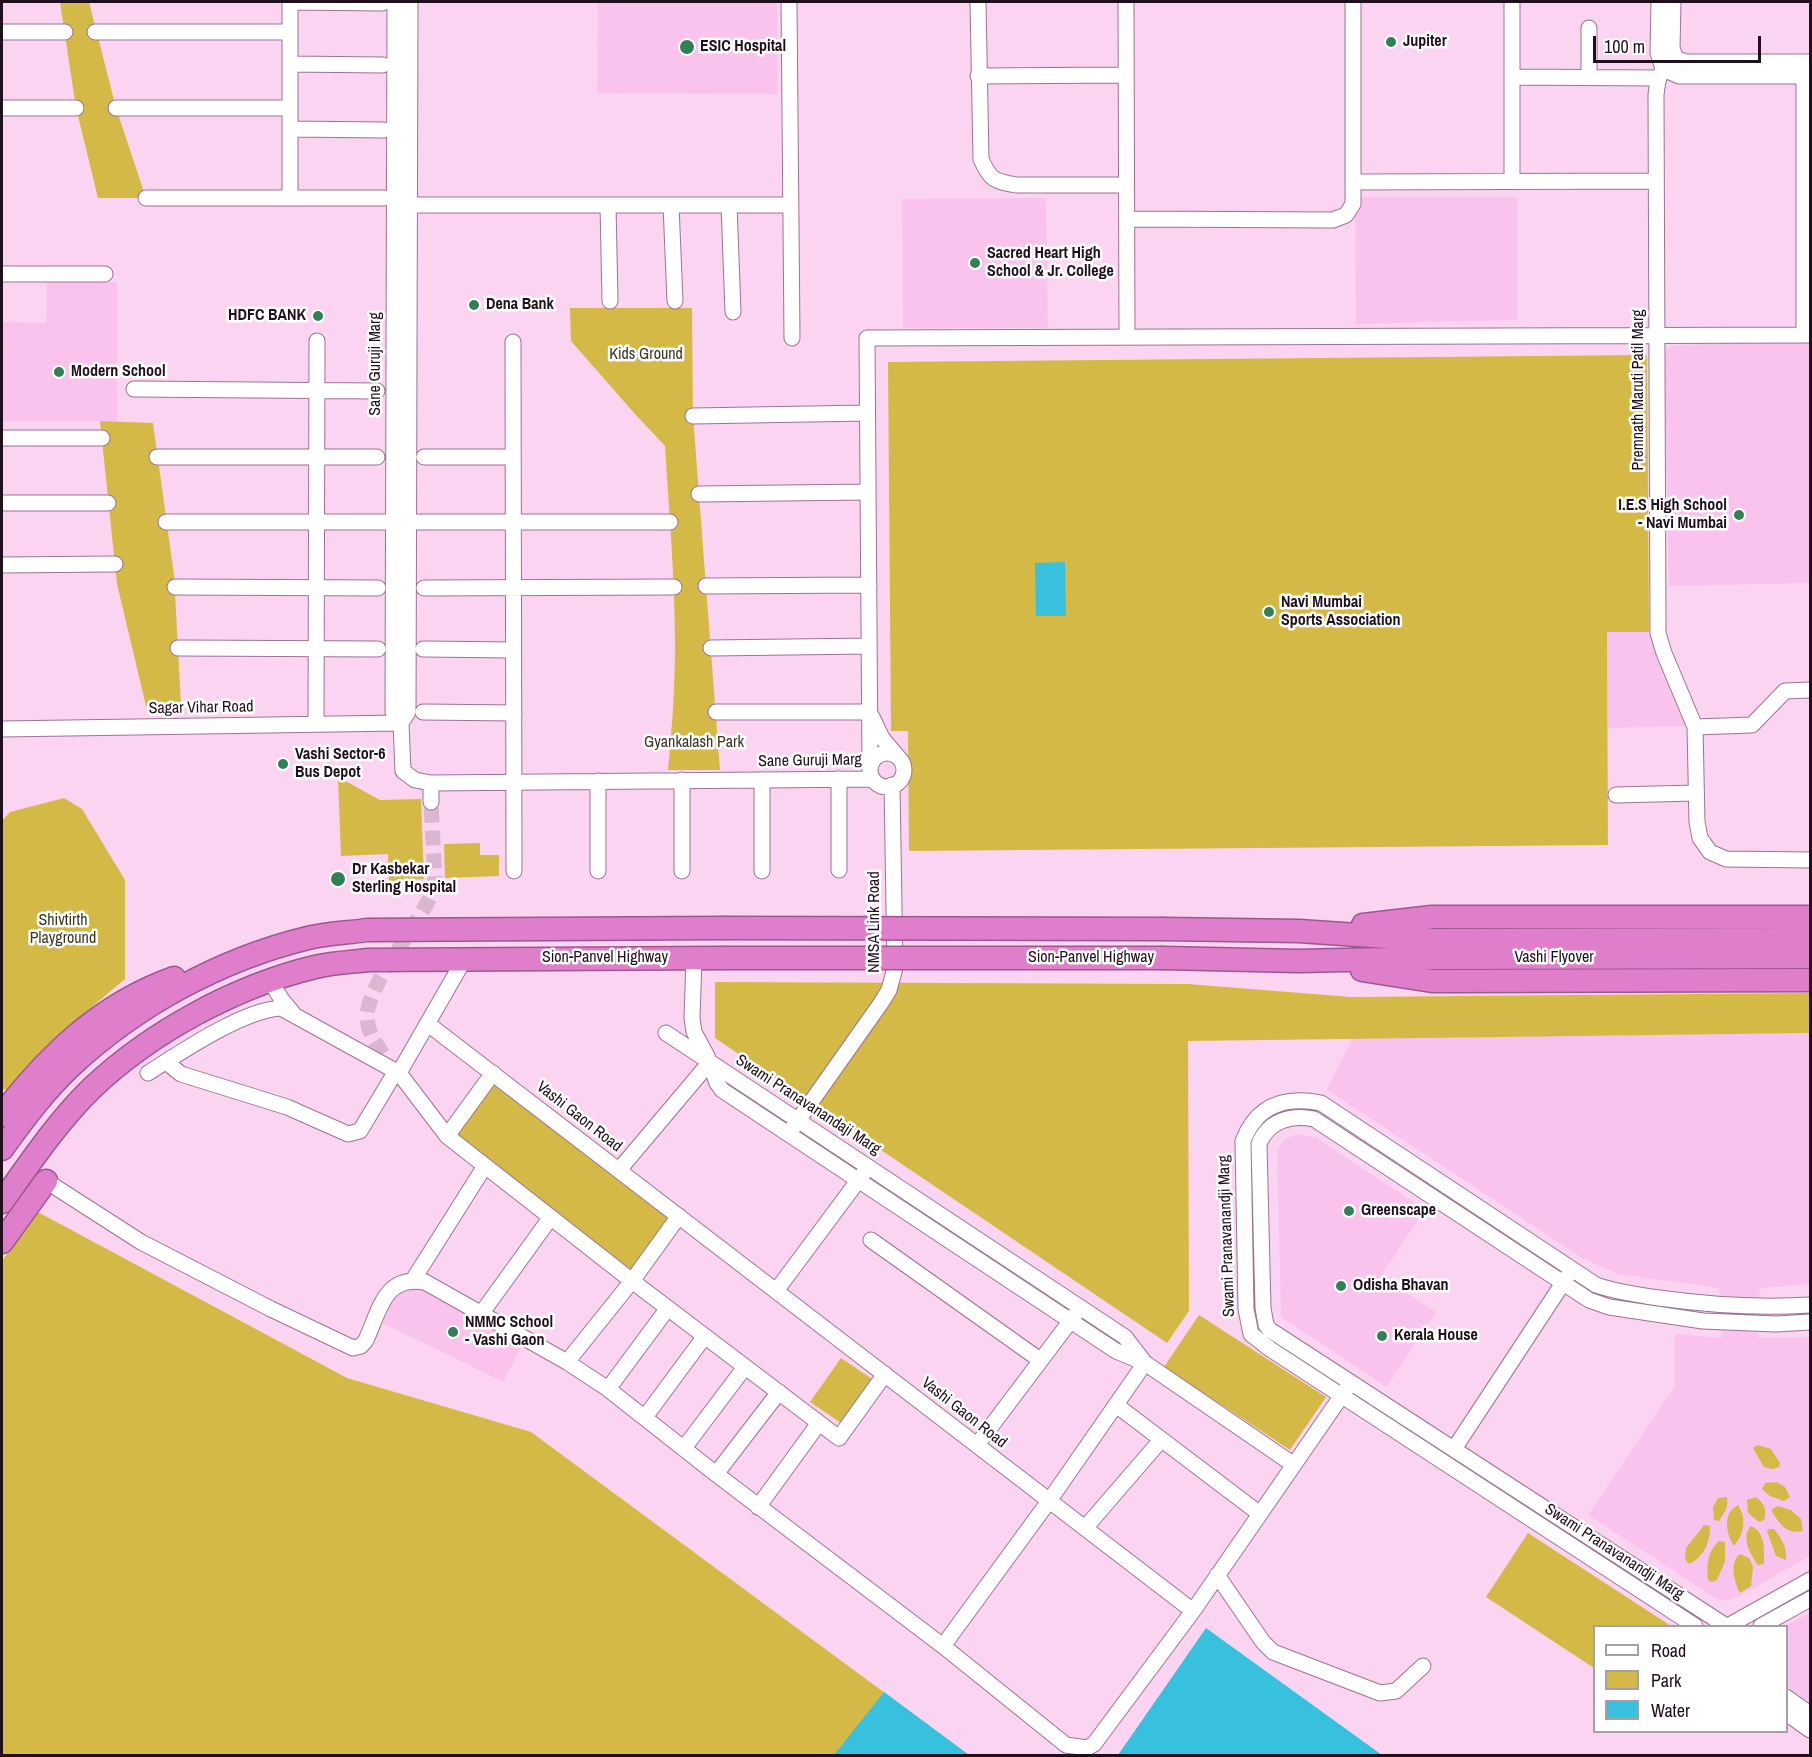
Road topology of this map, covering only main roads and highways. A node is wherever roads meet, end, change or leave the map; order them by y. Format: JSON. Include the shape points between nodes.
{"nodes":[{"id":1,"x":1810,"y":917,"type":"edge"},
{"id":2,"x":1299,"y":931,"type":"junction"},
{"id":3,"x":1810,"y":939,"type":"edge"},
{"id":4,"x":1432,"y":949,"type":"junction"},
{"id":5,"x":263,"y":952,"type":"junction"},
{"id":6,"x":1810,"y":957,"type":"edge"},
{"id":7,"x":1298,"y":961,"type":"junction"},
{"id":8,"x":1810,"y":980,"type":"edge"},
{"id":9,"x":5,"y":1105,"type":"edge"},
{"id":10,"x":2,"y":1149,"type":"edge"},
{"id":11,"x":46,"y":1181,"type":"road end"},
{"id":12,"x":2,"y":1202,"type":"edge"},
{"id":13,"x":2,"y":1242,"type":"edge"}],
"edges":[{"from":1,"to":2,"type":"highway","via":[[1432,917]]},
{"from":2,"to":4,"type":"highway","name":"Vashi Flyover"},
{"from":2,"to":5,"type":"highway","name":"Sion-Panvel Highway","bridge":true,"via":[[367,930],[309,938]]},
{"from":3,"to":4,"type":"highway","name":"Vashi Flyover"},
{"from":4,"to":6,"type":"highway","name":"Vashi Flyover"},
{"from":4,"to":7,"type":"highway","name":"Vashi Flyover"},
{"from":5,"to":9,"type":"highway","via":[[171,979],[102,1013],[57,1051]]},
{"from":5,"to":10,"type":"highway","name":"Sion-Panvel Highway","via":[[165,996],[115,1029],[71,1066]]},
{"from":7,"to":8,"type":"highway","via":[[1432,981]]},
{"from":7,"to":12,"type":"highway","name":"Sion-Panvel Highway","bridge":true,"via":[[465,958],[369,960],[316,967],[225,1000],[180,1022],[133,1053],[57,1125]]},
{"from":11,"to":13,"type":"highway"}]}
